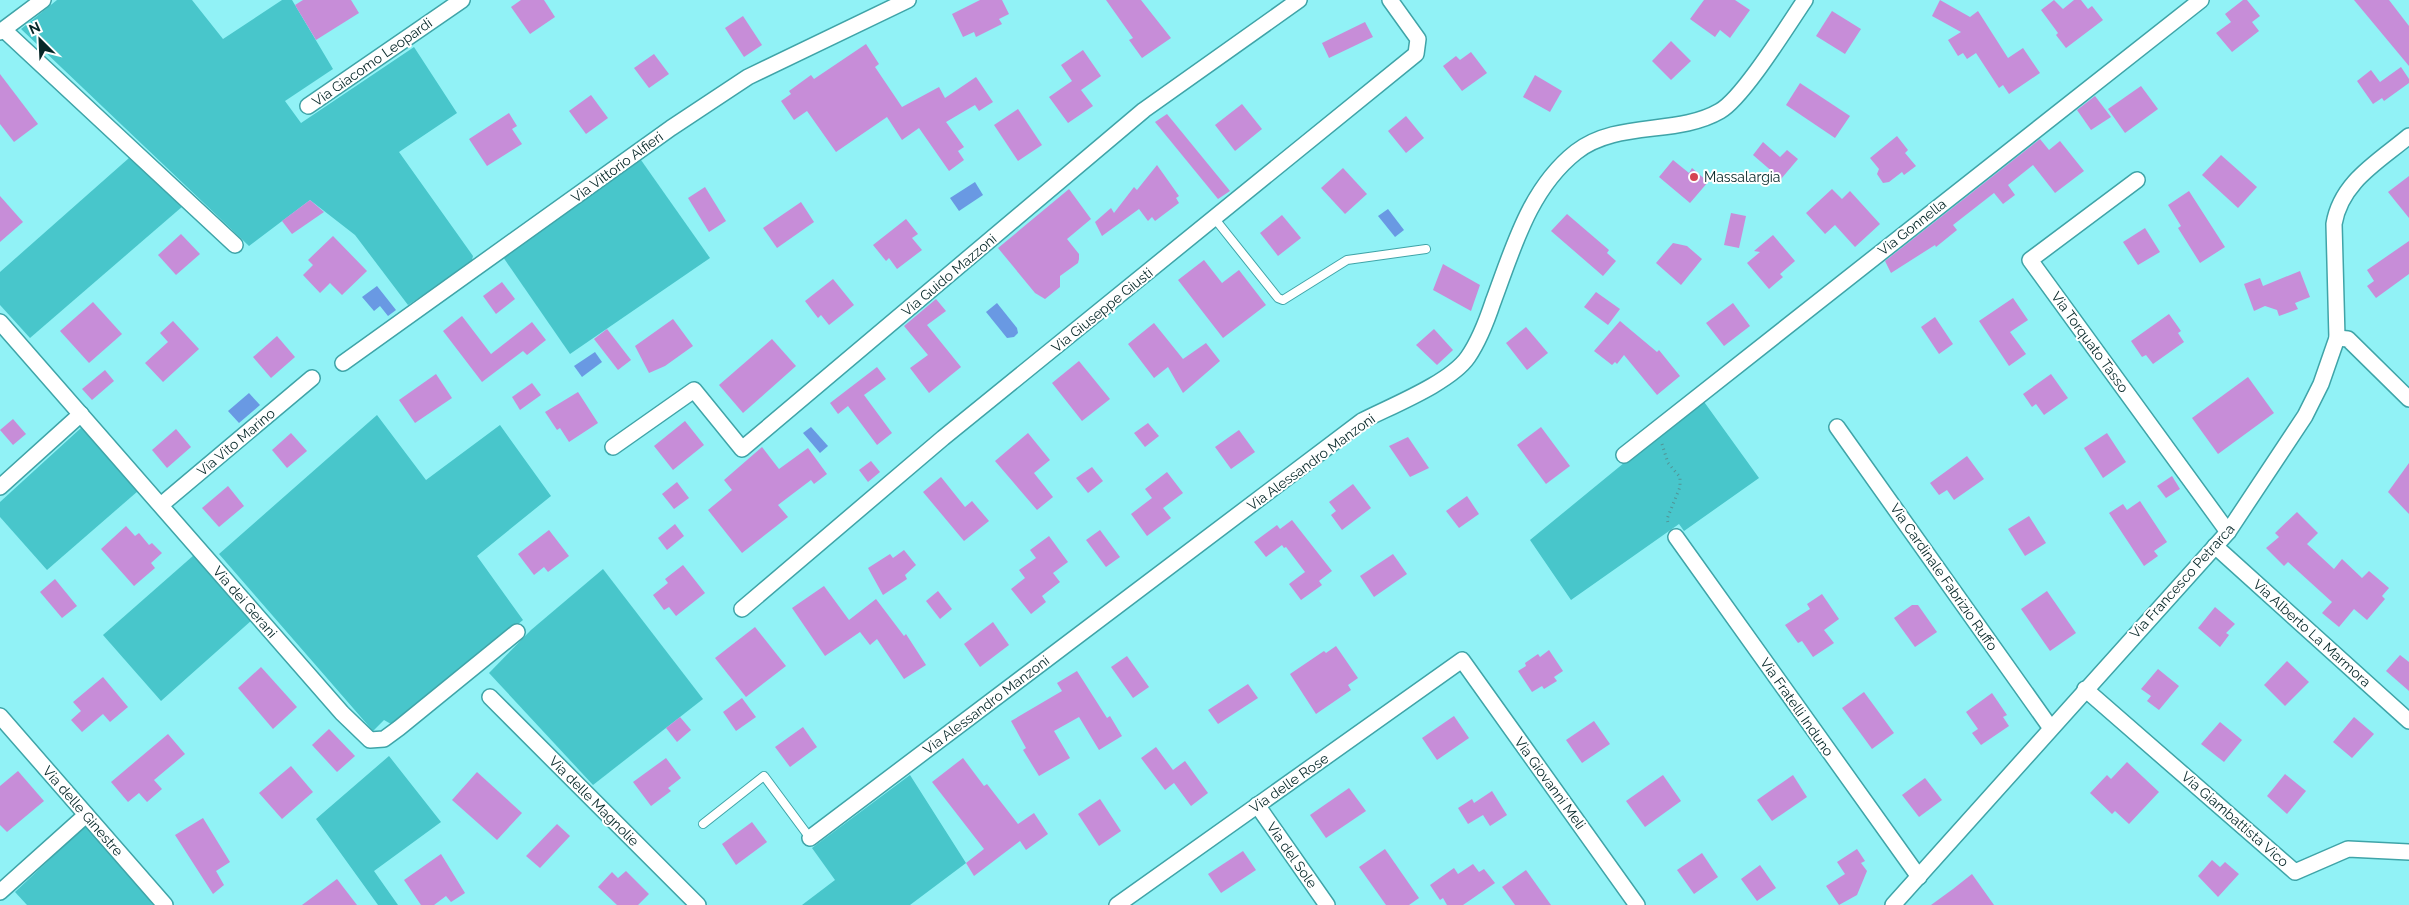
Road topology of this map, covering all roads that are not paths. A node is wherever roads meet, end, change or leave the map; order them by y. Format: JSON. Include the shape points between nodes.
{"nodes":[{"id":1,"x":43,"y":0,"type":"edge"},
{"id":2,"x":462,"y":0,"type":"edge"},
{"id":3,"x":908,"y":0,"type":"edge"},
{"id":4,"x":1299,"y":0,"type":"edge"},
{"id":5,"x":1390,"y":0,"type":"edge"},
{"id":6,"x":1805,"y":0,"type":"edge"},
{"id":7,"x":2201,"y":0,"type":"edge"},
{"id":8,"x":2,"y":31,"type":"edge"},
{"id":9,"x":308,"y":106,"type":"dead end"},
{"id":10,"x":2409,"y":136,"type":"edge"},
{"id":11,"x":2137,"y":180,"type":"dead end"},
{"id":12,"x":1215,"y":219,"type":"junction"},
{"id":13,"x":235,"y":246,"type":"dead end"},
{"id":14,"x":1426,"y":249,"type":"dead end"},
{"id":15,"x":0,"y":322,"type":"edge"},
{"id":16,"x":2337,"y":338,"type":"junction"},
{"id":17,"x":344,"y":364,"type":"dead end"},
{"id":18,"x":312,"y":378,"type":"dead end"},
{"id":19,"x":2409,"y":399,"type":"edge"},
{"id":20,"x":81,"y":414,"type":"junction"},
{"id":21,"x":1837,"y":427,"type":"dead end"},
{"id":22,"x":613,"y":447,"type":"dead end"},
{"id":23,"x":1624,"y":455,"type":"dead end"},
{"id":24,"x":0,"y":487,"type":"edge"},
{"id":25,"x":161,"y":505,"type":"junction"},
{"id":26,"x":2228,"y":532,"type":"junction"},
{"id":27,"x":1676,"y":537,"type":"road end"},
{"id":28,"x":2215,"y":546,"type":"junction"},
{"id":29,"x":742,"y":609,"type":"dead end"},
{"id":30,"x":517,"y":632,"type":"dead end"},
{"id":31,"x":1462,"y":660,"type":"joint"},
{"id":32,"x":2085,"y":689,"type":"junction"},
{"id":33,"x":490,"y":697,"type":"dead end"},
{"id":34,"x":0,"y":716,"type":"edge"},
{"id":35,"x":2409,"y":721,"type":"edge"},
{"id":36,"x":2050,"y":727,"type":"junction"},
{"id":37,"x":1257,"y":805,"type":"junction"},
{"id":38,"x":86,"y":815,"type":"junction"},
{"id":39,"x":704,"y":824,"type":"dead end"},
{"id":40,"x":810,"y":838,"type":"joint"},
{"id":41,"x":2409,"y":852,"type":"edge"},
{"id":42,"x":1919,"y":877,"type":"junction"},
{"id":43,"x":0,"y":892,"type":"edge"},
{"id":44,"x":1897,"y":904,"type":"edge"},
{"id":45,"x":165,"y":905,"type":"edge"},
{"id":46,"x":698,"y":905,"type":"edge"},
{"id":47,"x":1117,"y":905,"type":"edge"},
{"id":48,"x":1327,"y":905,"type":"edge"},
{"id":49,"x":1637,"y":905,"type":"edge"}],
"edges":[{"from":1,"to":8,"type":"street"},
{"from":2,"to":9,"type":"street","name":"Via Giacomo Leopardi"},
{"from":3,"to":17,"type":"street","name":"Via Vittorio Alfieri","via":[[748,77],[671,128]]},
{"from":4,"to":22,"type":"street","name":"Via Guido Mazzoni","via":[[1144,110],[742,449],[694,390]]},
{"from":5,"to":12,"type":"street","name":"Via Giuseppe Giusti","via":[[1418,39],[1416,54]]},
{"from":6,"to":40,"type":"street","name":"Via Alessandro Manzoni","via":[[1741,90],[1722,110],[1705,118],[1596,140],[1576,152],[1556,172],[1538,193],[1518,234],[1486,323],[1468,358],[1441,381],[1362,421]]},
{"from":7,"to":23,"type":"street","name":"Via Gonnella"},
{"from":8,"to":13,"type":"street"},
{"from":10,"to":16,"type":"street","name":"Via Francesco Petrarca","via":[[2355,181],[2336,208]]},
{"from":11,"to":26,"type":"street","name":"Via Torquato Tasso","via":[[2030,260]]},
{"from":12,"to":14,"type":"lane","via":[[1278,298],[1283,300],[1347,260]]},
{"from":12,"to":29,"type":"street","name":"Via Giuseppe Giusti","via":[[943,438]]},
{"from":15,"to":20,"type":"street","name":"Via dei Gerani"},
{"from":16,"to":19,"type":"street","via":[[2348,340]]},
{"from":16,"to":26,"type":"street","name":"Via Francesco Petrarca","via":[[2321,384],[2305,416]]},
{"from":18,"to":25,"type":"street","name":"Via Vito Marino"},
{"from":20,"to":24,"type":"street"},
{"from":20,"to":25,"type":"street","name":"Via dei Gerani"},
{"from":21,"to":36,"type":"street","name":"Via Cardinale Fabrizio Ruffo"},
{"from":25,"to":30,"type":"street","name":"Via dei Gerani","via":[[342,713],[370,740],[384,739],[400,728]]},
{"from":26,"to":28,"type":"street","name":"Via Francesco Petrarca"},
{"from":27,"to":42,"type":"street","name":"Via Fratelli Induno"},
{"from":28,"to":32,"type":"street","name":"Via Francesco Petrarca"},
{"from":28,"to":35,"type":"street","name":"Via Alberto La Marmora"},
{"from":31,"to":37,"type":"street","name":"Via delle Rose"},
{"from":31,"to":49,"type":"street","name":"Via Giovanni Meli"},
{"from":32,"to":36,"type":"street","name":"Via Francesco Petrarca"},
{"from":32,"to":41,"type":"street","name":"Via Giambattista Vico","via":[[2295,872],[2348,849]]},
{"from":33,"to":46,"type":"street","name":"Via delle Magnolie"},
{"from":34,"to":38,"type":"street","name":"Via delle Ginestre"},
{"from":36,"to":42,"type":"street","name":"Via Francesco Petrarca"},
{"from":37,"to":47,"type":"street","name":"Via delle Rose"},
{"from":37,"to":48,"type":"street","name":"Via del Sole"},
{"from":38,"to":43,"type":"street"},
{"from":38,"to":45,"type":"street","name":"Via delle Ginestre"},
{"from":39,"to":40,"type":"lane","via":[[764,776]]},
{"from":42,"to":44,"type":"street","name":"Via Francesco Petrarca"}]}
